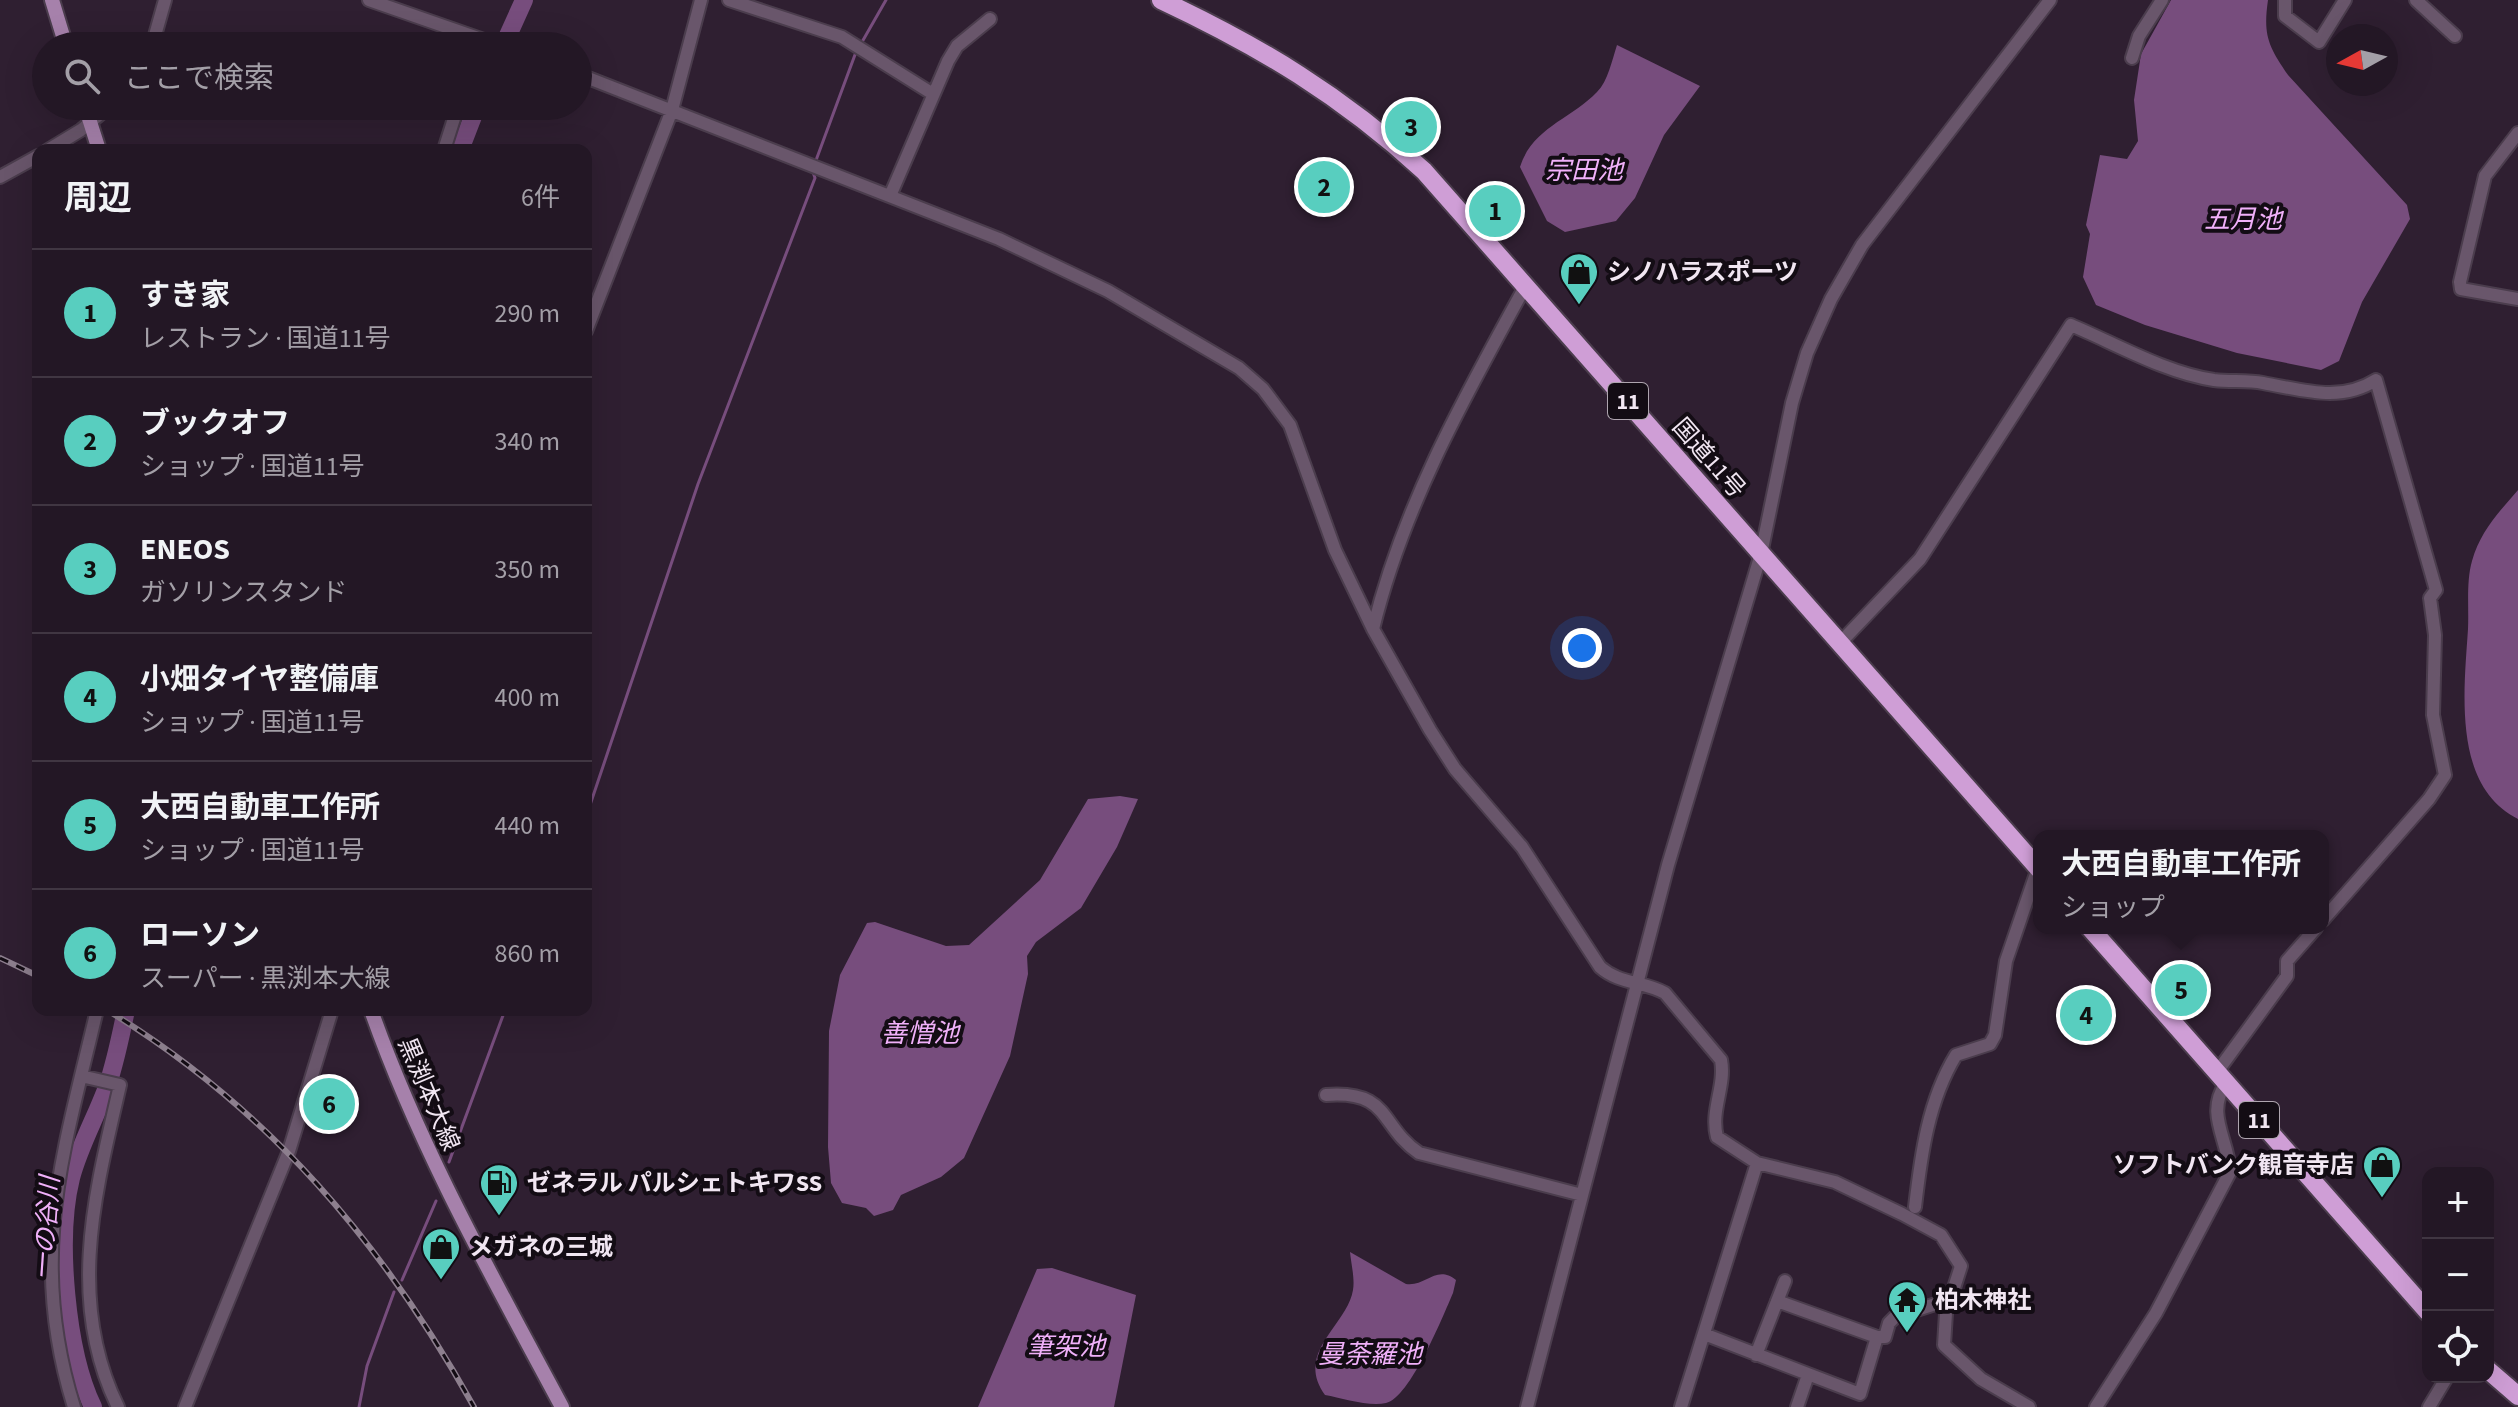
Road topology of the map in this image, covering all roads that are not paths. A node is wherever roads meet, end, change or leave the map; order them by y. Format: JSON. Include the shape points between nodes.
{"nodes":[{"id":1,"x":52,"y":0,"type":"edge"},
{"id":2,"x":165,"y":0,"type":"edge"},
{"id":3,"x":369,"y":0,"type":"edge"},
{"id":4,"x":701,"y":0,"type":"edge"},
{"id":5,"x":729,"y":0,"type":"edge"},
{"id":6,"x":1161,"y":0,"type":"edge"},
{"id":7,"x":2050,"y":0,"type":"edge"},
{"id":8,"x":2162,"y":0,"type":"edge"},
{"id":9,"x":2285,"y":0,"type":"edge"},
{"id":10,"x":2345,"y":0,"type":"edge"},
{"id":11,"x":2416,"y":0,"type":"edge"},
{"id":12,"x":990,"y":19,"type":"dead end"},
{"id":13,"x":62,"y":32,"type":"edge"},
{"id":14,"x":156,"y":32,"type":"edge"},
{"id":15,"x":452,"y":32,"type":"edge"},
{"id":16,"x":2455,"y":36,"type":"dead end"},
{"id":17,"x":2132,"y":58,"type":"dead end"},
{"id":18,"x":592,"y":79,"type":"edge"},
{"id":19,"x":933,"y":94,"type":"junction"},
{"id":20,"x":672,"y":110,"type":"junction"},
{"id":21,"x":85,"y":120,"type":"edge"},
{"id":22,"x":89,"y":120,"type":"edge"},
{"id":23,"x":454,"y":120,"type":"edge"},
{"id":24,"x":2518,"y":133,"type":"edge"},
{"id":25,"x":58,"y":144,"type":"edge"},
{"id":26,"x":97,"y":144,"type":"edge"},
{"id":27,"x":446,"y":144,"type":"edge"},
{"id":28,"x":32,"y":159,"type":"edge"},
{"id":29,"x":0,"y":177,"type":"edge"},
{"id":30,"x":890,"y":196,"type":"junction"},
{"id":31,"x":1526,"y":285,"type":"junction"},
{"id":32,"x":2518,"y":299,"type":"edge"},
{"id":33,"x":592,"y":316,"type":"edge"},
{"id":34,"x":1761,"y":554,"type":"junction"},
{"id":35,"x":1373,"y":629,"type":"junction"},
{"id":36,"x":1840,"y":643,"type":"junction"},
{"id":37,"x":2033,"y":863,"type":"edge"},
{"id":38,"x":2033,"y":883,"type":"edge"},
{"id":39,"x":2329,"y":913,"type":"edge"},
{"id":40,"x":2095,"y":934,"type":"edge"},
{"id":41,"x":2311,"y":934,"type":"edge"},
{"id":42,"x":1636,"y":983,"type":"junction"},
{"id":43,"x":96,"y":1016,"type":"edge"},
{"id":44,"x":330,"y":1016,"type":"edge"},
{"id":45,"x":373,"y":1016,"type":"edge"},
{"id":46,"x":81,"y":1076,"type":"junction"},
{"id":47,"x":2222,"y":1077,"type":"junction"},
{"id":48,"x":1326,"y":1095,"type":"dead end"},
{"id":49,"x":1757,"y":1163,"type":"junction"},
{"id":50,"x":1582,"y":1195,"type":"junction"},
{"id":51,"x":1915,"y":1207,"type":"dead end"},
{"id":52,"x":1785,"y":1281,"type":"dead end"},
{"id":53,"x":1951,"y":1299,"type":"junction"},
{"id":54,"x":1777,"y":1301,"type":"junction"},
{"id":55,"x":2427,"y":1311,"type":"edge"},
{"id":56,"x":1704,"y":1334,"type":"junction"},
{"id":57,"x":1877,"y":1337,"type":"junction"},
{"id":58,"x":1756,"y":1355,"type":"junction"},
{"id":59,"x":1808,"y":1375,"type":"junction"},
{"id":60,"x":2494,"y":1375,"type":"edge"},
{"id":61,"x":2443,"y":1383,"type":"edge"},
{"id":62,"x":2518,"y":1396,"type":"edge"},
{"id":63,"x":74,"y":1407,"type":"edge"},
{"id":64,"x":118,"y":1407,"type":"edge"},
{"id":65,"x":185,"y":1407,"type":"edge"},
{"id":66,"x":562,"y":1407,"type":"edge"},
{"id":67,"x":1527,"y":1407,"type":"edge"},
{"id":68,"x":1681,"y":1407,"type":"edge"},
{"id":69,"x":1797,"y":1407,"type":"edge"},
{"id":70,"x":2029,"y":1407,"type":"edge"},
{"id":71,"x":2096,"y":1407,"type":"edge"},
{"id":72,"x":2429,"y":1407,"type":"edge"}],
"edges":[{"from":1,"to":13,"type":"main road"},
{"from":2,"to":14,"type":"street"},
{"from":3,"to":15,"type":"street"},
{"from":4,"to":20,"type":"street"},
{"from":5,"to":19,"type":"street","via":[[842,37]]},
{"from":6,"to":31,"type":"highway","name":"国道11号","number":"11","via":[[1273,56],[1357,112],[1424,171]]},
{"from":7,"to":34,"type":"street","via":[[1880,220],[1831,299],[1792,403]]},
{"from":8,"to":17,"type":"street"},
{"from":9,"to":10,"type":"street","via":[[2285,16],[2319,42]]},
{"from":11,"to":16,"type":"street"},
{"from":12,"to":19,"type":"street","via":[[957,46]]},
{"from":18,"to":20,"type":"street"},
{"from":19,"to":30,"type":"street"},
{"from":20,"to":30,"type":"street"},
{"from":20,"to":33,"type":"street"},
{"from":21,"to":25,"type":"street","via":[[81,130]]},
{"from":22,"to":26,"type":"main road"},
{"from":23,"to":27,"type":"street"},
{"from":24,"to":32,"type":"street","via":[[2485,176],[2460,282],[2461,289]]},
{"from":28,"to":29,"type":"street"},
{"from":30,"to":35,"type":"street","via":[[999,239],[1108,291],[1239,368],[1263,389],[1290,425],[1335,550]]},
{"from":31,"to":34,"type":"highway","name":"国道11号","number":"11"},
{"from":31,"to":35,"type":"street","via":[[1404,524]]},
{"from":34,"to":36,"type":"highway","name":"国道11号","number":"11"},
{"from":34,"to":42,"type":"street"},
{"from":35,"to":42,"type":"street","via":[[1446,756],[1522,847],[1600,967],[1617,979]]},
{"from":36,"to":37,"type":"highway","name":"国道11号","number":"11"},
{"from":36,"to":39,"type":"street","via":[[1920,559],[2071,325],[2214,380],[2249,380],[2319,393],[2356,392],[2376,380],[2436,590],[2430,598],[2435,635],[2433,715],[2445,775]]},
{"from":38,"to":51,"type":"street","via":[[2006,961],[1995,1035],[1990,1044],[1956,1055],[1943,1081],[1921,1151]]},
{"from":40,"to":47,"type":"highway","number":"11"},
{"from":41,"to":47,"type":"street","via":[[2287,961],[2287,976]]},
{"from":42,"to":49,"type":"street","via":[[1665,993],[1721,1060],[1713,1116],[1717,1137]]},
{"from":42,"to":50,"type":"street"},
{"from":43,"to":46,"type":"street"},
{"from":44,"to":65,"type":"street","via":[[289,1151]]},
{"from":45,"to":66,"type":"main road","name":"黒渕本大線","via":[[435,1164]]},
{"from":46,"to":63,"type":"street","via":[[50,1228],[52,1320]]},
{"from":46,"to":64,"type":"street","via":[[120,1085],[87,1261],[93,1334]]},
{"from":47,"to":55,"type":"highway","number":"11"},
{"from":47,"to":71,"type":"street","via":[[2214,1110],[2230,1172],[2156,1313]]},
{"from":48,"to":50,"type":"street","via":[[1349,1093],[1372,1102],[1419,1153]]},
{"from":49,"to":53,"type":"street","via":[[1835,1182],[1941,1235],[1961,1266]]},
{"from":49,"to":56,"type":"street"},
{"from":50,"to":67,"type":"street"},
{"from":52,"to":54,"type":"street"},
{"from":53,"to":57,"type":"street","via":[[1895,1317],[1885,1337]]},
{"from":53,"to":70,"type":"street","via":[[1944,1345],[1981,1379]]},
{"from":54,"to":57,"type":"street"},
{"from":54,"to":58,"type":"street"},
{"from":56,"to":58,"type":"street"},
{"from":56,"to":68,"type":"street"},
{"from":57,"to":59,"type":"street","via":[[1860,1394]]},
{"from":58,"to":59,"type":"street"},
{"from":59,"to":69,"type":"street"},
{"from":60,"to":62,"type":"highway"},
{"from":61,"to":72,"type":"street"}]}
